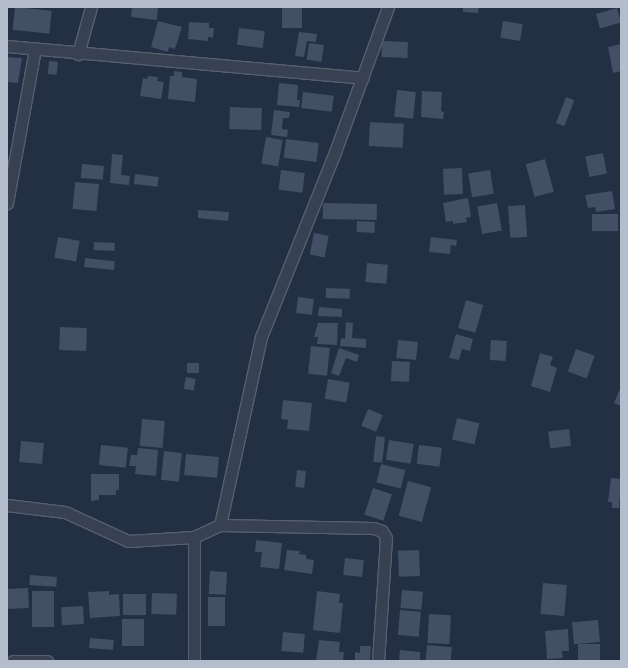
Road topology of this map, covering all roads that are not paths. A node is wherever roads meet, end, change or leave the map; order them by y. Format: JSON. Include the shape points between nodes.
{"nodes":[{"id":1,"x":90,"y":7,"type":"edge"},
{"id":2,"x":388,"y":7,"type":"edge"},
{"id":3,"x":7,"y":46,"type":"edge"},
{"id":4,"x":35,"y":48,"type":"junction"},
{"id":5,"x":78,"y":54,"type":"junction"},
{"id":6,"x":363,"y":78,"type":"junction"},
{"id":7,"x":7,"y":203,"type":"edge"},
{"id":8,"x":7,"y":505,"type":"edge"},
{"id":9,"x":220,"y":526,"type":"junction"},
{"id":10,"x":194,"y":537,"type":"junction"},
{"id":11,"x":12,"y":661,"type":"edge"},
{"id":12,"x":47,"y":661,"type":"edge"},
{"id":13,"x":194,"y":661,"type":"edge"},
{"id":14,"x":378,"y":661,"type":"edge"}],
"edges":[{"from":1,"to":5,"type":"street"},
{"from":2,"to":6,"type":"street"},
{"from":3,"to":4,"type":"street"},
{"from":4,"to":5,"type":"street"},
{"from":4,"to":7,"type":"street"},
{"from":5,"to":6,"type":"street"},
{"from":6,"to":9,"type":"street","via":[[261,337]]},
{"from":8,"to":10,"type":"street","via":[[65,512],[128,541]]},
{"from":9,"to":10,"type":"street"},
{"from":9,"to":14,"type":"street","via":[[374,528],[382,531],[386,538]]},
{"from":10,"to":13,"type":"street"},
{"from":11,"to":12,"type":"street"}]}
